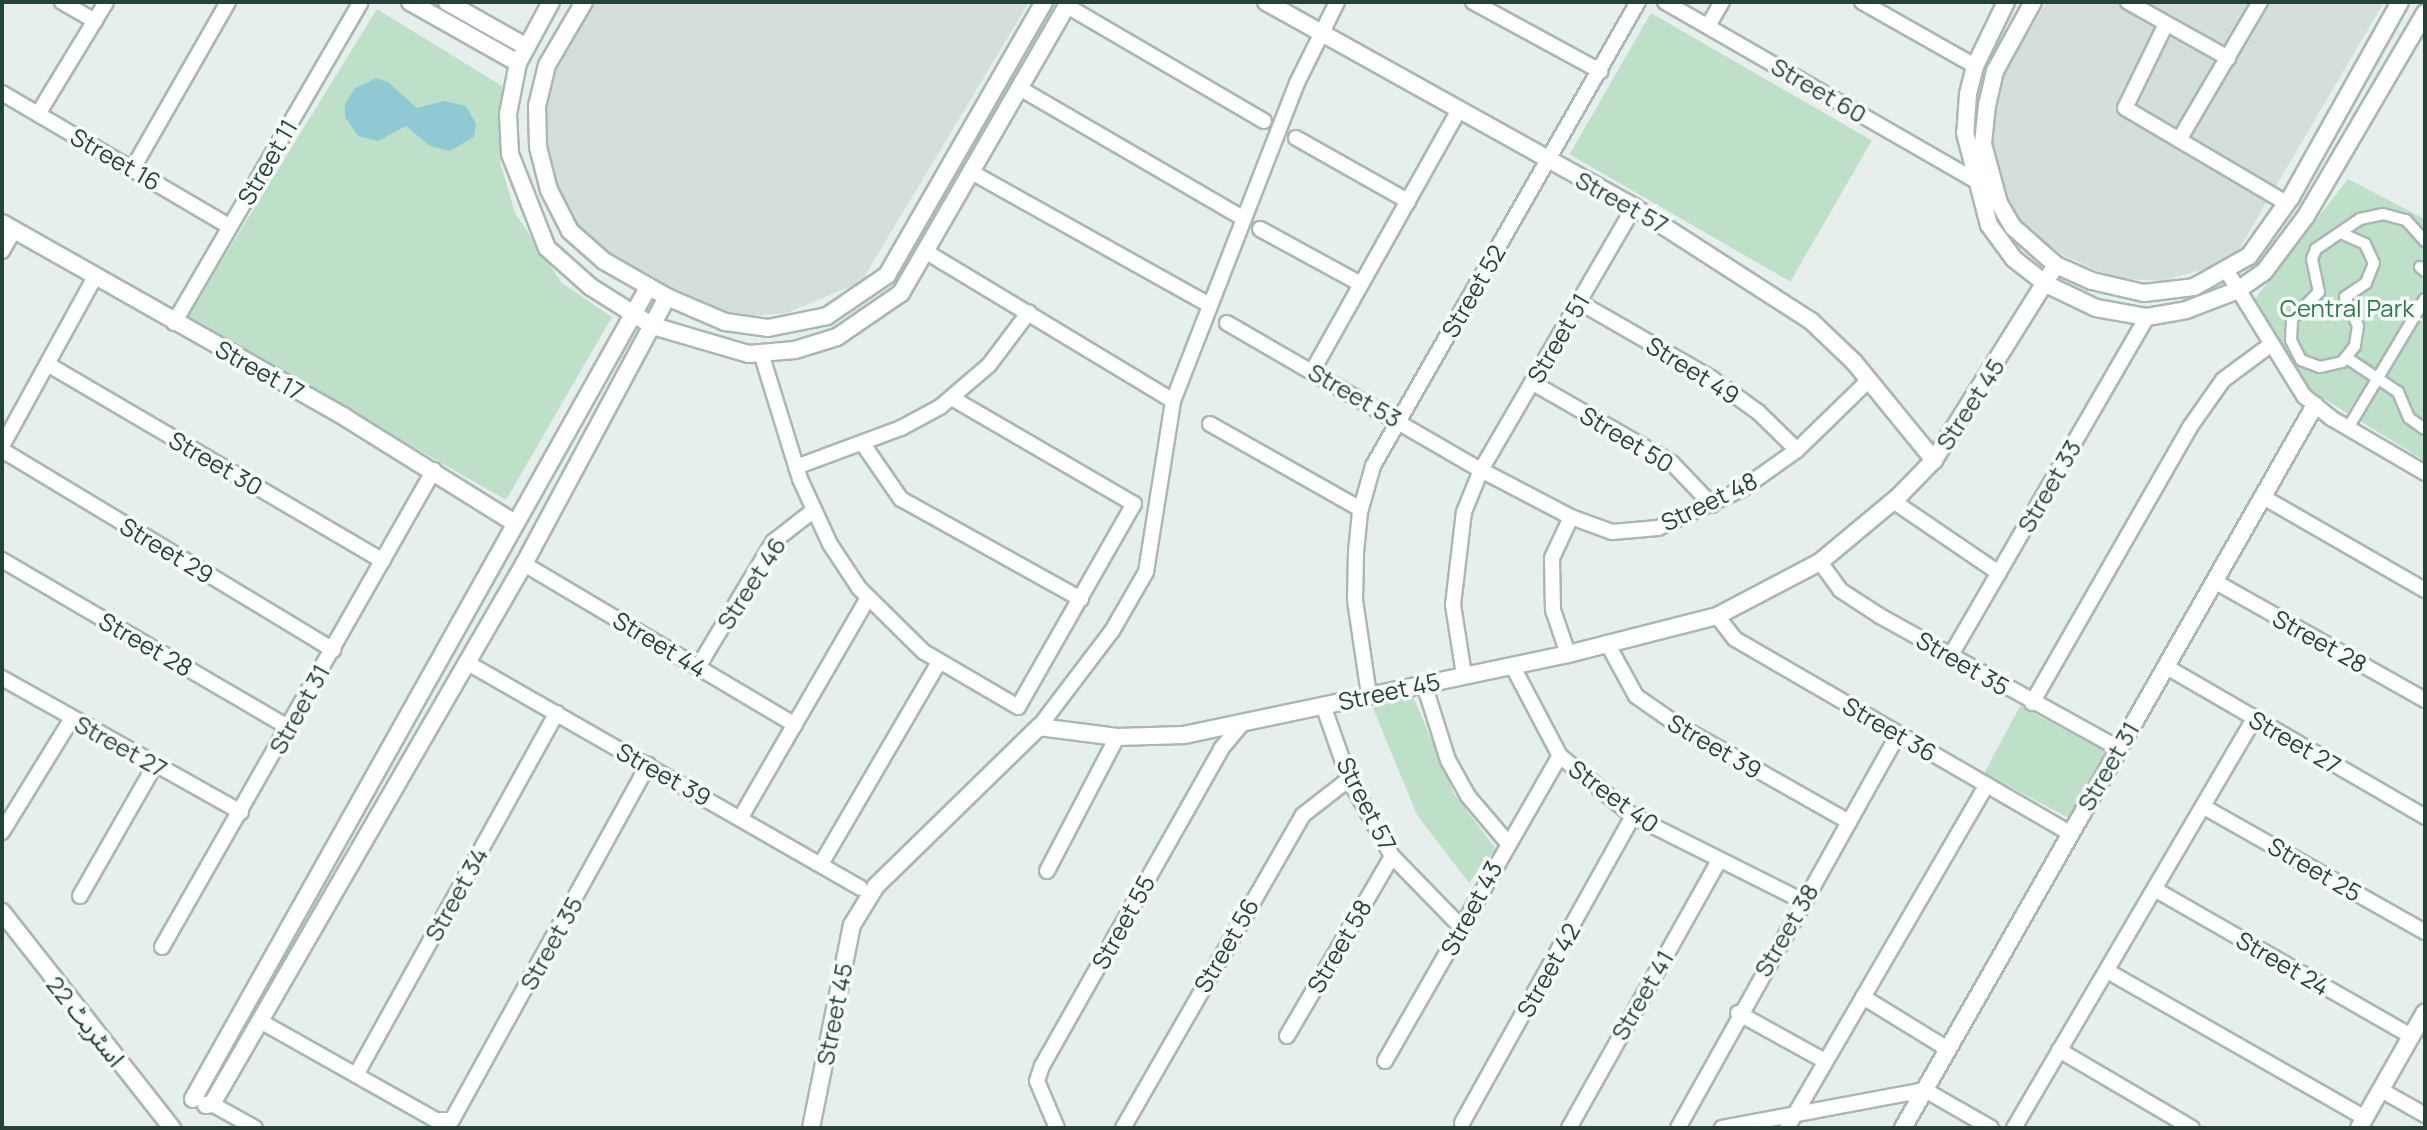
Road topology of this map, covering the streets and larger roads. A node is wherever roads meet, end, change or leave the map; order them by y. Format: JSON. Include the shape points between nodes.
{"nodes":[{"id":1,"x":62,"y":2,"type":"edge"},
{"id":2,"x":106,"y":2,"type":"edge"},
{"id":3,"x":228,"y":2,"type":"edge"},
{"id":4,"x":361,"y":2,"type":"edge"},
{"id":5,"x":410,"y":2,"type":"edge"},
{"id":6,"x":447,"y":2,"type":"edge"},
{"id":7,"x":551,"y":2,"type":"edge"},
{"id":8,"x":584,"y":2,"type":"edge"},
{"id":9,"x":1044,"y":2,"type":"edge"},
{"id":10,"x":1266,"y":2,"type":"edge"},
{"id":11,"x":1337,"y":2,"type":"edge"},
{"id":12,"x":1473,"y":2,"type":"edge"},
{"id":13,"x":1638,"y":2,"type":"edge"},
{"id":14,"x":1665,"y":2,"type":"edge"},
{"id":15,"x":1722,"y":2,"type":"edge"},
{"id":16,"x":1862,"y":2,"type":"edge"},
{"id":17,"x":2128,"y":2,"type":"edge"},
{"id":18,"x":2260,"y":2,"type":"edge"},
{"id":19,"x":2400,"y":2,"type":"edge"},
{"id":20,"x":2003,"y":3,"type":"edge"},
{"id":21,"x":1068,"y":4,"type":"edge"},
{"id":22,"x":2028,"y":9,"type":"edge"},
{"id":23,"x":2425,"y":13,"type":"edge"},
{"id":24,"x":95,"y":21,"type":"junction"},
{"id":25,"x":2166,"y":24,"type":"junction"},
{"id":26,"x":1708,"y":26,"type":"junction"},
{"id":27,"x":1320,"y":34,"type":"junction"},
{"id":28,"x":525,"y":46,"type":"junction"},
{"id":29,"x":2228,"y":58,"type":"junction"},
{"id":30,"x":518,"y":63,"type":"junction"},
{"id":31,"x":1975,"y":66,"type":"junction"},
{"id":32,"x":1600,"y":71,"type":"junction"},
{"id":33,"x":1021,"y":89,"type":"junction"},
{"id":34,"x":2,"y":93,"type":"edge"},
{"id":35,"x":2351,"y":93,"type":"junction"},
{"id":36,"x":2371,"y":103,"type":"junction"},
{"id":37,"x":1459,"y":110,"type":"junction"},
{"id":38,"x":38,"y":114,"type":"junction"},
{"id":39,"x":1264,"y":121,"type":"dead end"},
{"id":40,"x":974,"y":124,"type":"junction"},
{"id":41,"x":995,"y":134,"type":"junction"},
{"id":42,"x":1296,"y":138,"type":"dead end"},
{"id":43,"x":2179,"y":140,"type":"junction"},
{"id":44,"x":1548,"y":162,"type":"junction"},
{"id":45,"x":133,"y":168,"type":"junction"},
{"id":46,"x":544,"y":169,"type":"junction"},
{"id":47,"x":973,"y":173,"type":"junction"},
{"id":48,"x":517,"y":178,"type":"junction"},
{"id":49,"x":1973,"y":179,"type":"junction"},
{"id":50,"x":1408,"y":201,"type":"junction"},
{"id":51,"x":2286,"y":203,"type":"junction"},
{"id":52,"x":1634,"y":207,"type":"junction"},
{"id":53,"x":1243,"y":218,"type":"junction"},
{"id":54,"x":8,"y":227,"type":"edge"},
{"id":55,"x":230,"y":227,"type":"junction"},
{"id":56,"x":1260,"y":229,"type":"dead end"},
{"id":57,"x":2343,"y":234,"type":"junction"},
{"id":58,"x":2425,"y":241,"type":"edge"},
{"id":59,"x":2,"y":251,"type":"edge"},
{"id":60,"x":928,"y":253,"type":"junction"},
{"id":61,"x":2056,"y":265,"type":"junction"},
{"id":62,"x":2228,"y":273,"type":"junction"},
{"id":63,"x":95,"y":277,"type":"junction"},
{"id":64,"x":1361,"y":284,"type":"junction"},
{"id":65,"x":2046,"y":284,"type":"junction"},
{"id":66,"x":648,"y":288,"type":"junction"},
{"id":67,"x":2238,"y":290,"type":"junction"},
{"id":68,"x":667,"y":297,"type":"junction"},
{"id":69,"x":2425,"y":299,"type":"edge"},
{"id":70,"x":1579,"y":302,"type":"junction"},
{"id":71,"x":1209,"y":305,"type":"junction"},
{"id":72,"x":843,"y":308,"type":"junction"},
{"id":73,"x":1029,"y":312,"type":"junction"},
{"id":74,"x":633,"y":315,"type":"junction"},
{"id":75,"x":2147,"y":317,"type":"junction"},
{"id":76,"x":174,"y":323,"type":"junction"},
{"id":77,"x":1227,"y":323,"type":"dead end"},
{"id":78,"x":653,"y":326,"type":"junction"},
{"id":79,"x":854,"y":327,"type":"junction"},
{"id":80,"x":2269,"y":346,"type":"junction"},
{"id":81,"x":761,"y":353,"type":"junction"},
{"id":82,"x":2347,"y":358,"type":"junction"},
{"id":83,"x":49,"y":365,"type":"junction"},
{"id":84,"x":1313,"y":370,"type":"junction"},
{"id":85,"x":1868,"y":381,"type":"junction"},
{"id":86,"x":2377,"y":381,"type":"junction"},
{"id":87,"x":1533,"y":383,"type":"junction"},
{"id":88,"x":952,"y":398,"type":"junction"},
{"id":89,"x":1173,"y":401,"type":"junction"},
{"id":90,"x":2315,"y":405,"type":"junction"},
{"id":91,"x":1398,"y":420,"type":"junction"},
{"id":92,"x":1210,"y":424,"type":"dead end"},
{"id":93,"x":2348,"y":428,"type":"junction"},
{"id":94,"x":2425,"y":429,"type":"edge"},
{"id":95,"x":863,"y":444,"type":"junction"},
{"id":96,"x":2,"y":448,"type":"edge"},
{"id":97,"x":1797,"y":450,"type":"junction"},
{"id":98,"x":1934,"y":460,"type":"junction"},
{"id":99,"x":796,"y":467,"type":"junction"},
{"id":100,"x":434,"y":470,"type":"junction"},
{"id":101,"x":1481,"y":470,"type":"junction"},
{"id":102,"x":2425,"y":473,"type":"edge"},
{"id":103,"x":2263,"y":497,"type":"junction"},
{"id":104,"x":1893,"y":501,"type":"junction"},
{"id":105,"x":1712,"y":505,"type":"junction"},
{"id":106,"x":1360,"y":509,"type":"junction"},
{"id":107,"x":814,"y":510,"type":"junction"},
{"id":108,"x":1571,"y":517,"type":"junction"},
{"id":109,"x":515,"y":523,"type":"junction"},
{"id":110,"x":2,"y":560,"type":"edge"},
{"id":111,"x":383,"y":561,"type":"junction"},
{"id":112,"x":1820,"y":562,"type":"junction"},
{"id":113,"x":524,"y":564,"type":"junction"},
{"id":114,"x":1999,"y":573,"type":"junction"},
{"id":115,"x":2214,"y":581,"type":"junction"},
{"id":116,"x":2425,"y":590,"type":"edge"},
{"id":117,"x":868,"y":598,"type":"junction"},
{"id":118,"x":1081,"y":599,"type":"junction"},
{"id":119,"x":1717,"y":616,"type":"junction"},
{"id":120,"x":1607,"y":643,"type":"junction"},
{"id":121,"x":333,"y":650,"type":"junction"},
{"id":122,"x":1568,"y":654,"type":"junction"},
{"id":123,"x":1951,"y":655,"type":"junction"},
{"id":124,"x":466,"y":662,"type":"junction"},
{"id":125,"x":939,"y":662,"type":"junction"},
{"id":126,"x":1512,"y":665,"type":"junction"},
{"id":127,"x":2165,"y":666,"type":"junction"},
{"id":128,"x":698,"y":667,"type":"junction"},
{"id":129,"x":1464,"y":675,"type":"junction"},
{"id":130,"x":2,"y":678,"type":"edge"},
{"id":131,"x":1424,"y":684,"type":"junction"},
{"id":132,"x":1369,"y":695,"type":"junction"},
{"id":133,"x":2425,"y":700,"type":"edge"},
{"id":134,"x":2032,"y":703,"type":"junction"},
{"id":135,"x":1323,"y":705,"type":"junction"},
{"id":136,"x":557,"y":713,"type":"junction"},
{"id":137,"x":72,"y":718,"type":"junction"},
{"id":138,"x":2255,"y":718,"type":"junction"},
{"id":139,"x":408,"y":721,"type":"junction"},
{"id":140,"x":1242,"y":724,"type":"junction"},
{"id":141,"x":795,"y":725,"type":"junction"},
{"id":142,"x":1039,"y":727,"type":"junction"},
{"id":143,"x":289,"y":728,"type":"junction"},
{"id":144,"x":426,"y":730,"type":"junction"},
{"id":145,"x":1898,"y":734,"type":"junction"},
{"id":146,"x":1117,"y":737,"type":"junction"},
{"id":147,"x":2118,"y":748,"type":"junction"},
{"id":148,"x":1560,"y":756,"type":"junction"},
{"id":149,"x":155,"y":765,"type":"junction"},
{"id":150,"x":648,"y":765,"type":"junction"},
{"id":151,"x":1349,"y":779,"type":"junction"},
{"id":152,"x":1987,"y":785,"type":"junction"},
{"id":153,"x":2204,"y":807,"type":"junction"},
{"id":154,"x":241,"y":812,"type":"junction"},
{"id":155,"x":1633,"y":816,"type":"junction"},
{"id":156,"x":741,"y":817,"type":"junction"},
{"id":157,"x":2425,"y":817,"type":"edge"},
{"id":158,"x":1849,"y":822,"type":"junction"},
{"id":159,"x":2,"y":832,"type":"edge"},
{"id":160,"x":2069,"y":833,"type":"junction"},
{"id":161,"x":1507,"y":842,"type":"junction"},
{"id":162,"x":1392,"y":856,"type":"junction"},
{"id":163,"x":1718,"y":862,"type":"junction"},
{"id":164,"x":821,"y":864,"type":"junction"},
{"id":165,"x":1047,"y":871,"type":"dead end"},
{"id":166,"x":860,"y":888,"type":"dead end"},
{"id":167,"x":2156,"y":890,"type":"junction"},
{"id":168,"x":80,"y":896,"type":"dead end"},
{"id":169,"x":1803,"y":901,"type":"junction"},
{"id":170,"x":2,"y":912,"type":"edge"},
{"id":171,"x":1461,"y":927,"type":"junction"},
{"id":172,"x":7,"y":930,"type":"edge"},
{"id":173,"x":2425,"y":932,"type":"edge"},
{"id":174,"x":162,"y":947,"type":"dead end"},
{"id":175,"x":2109,"y":972,"type":"junction"},
{"id":176,"x":1863,"y":997,"type":"junction"},
{"id":177,"x":2425,"y":1012,"type":"edge"},
{"id":178,"x":1738,"y":1013,"type":"junction"},
{"id":179,"x":260,"y":1021,"type":"junction"},
{"id":180,"x":1287,"y":1036,"type":"dead end"},
{"id":181,"x":2411,"y":1036,"type":"junction"},
{"id":182,"x":1946,"y":1048,"type":"junction"},
{"id":183,"x":2059,"y":1050,"type":"junction"},
{"id":184,"x":1385,"y":1061,"type":"dead end"},
{"id":185,"x":1825,"y":1061,"type":"junction"},
{"id":186,"x":356,"y":1075,"type":"junction"},
{"id":187,"x":1925,"y":1090,"type":"junction"},
{"id":188,"x":2381,"y":1090,"type":"junction"},
{"id":189,"x":204,"y":1103,"type":"junction"},
{"id":190,"x":1795,"y":1113,"type":"junction"},
{"id":191,"x":2425,"y":1115,"type":"edge"},
{"id":192,"x":1462,"y":1123,"type":"dead end"},
{"id":193,"x":2362,"y":1123,"type":"edge"},
{"id":194,"x":172,"y":1128,"type":"edge"},
{"id":195,"x":255,"y":1128,"type":"edge"},
{"id":196,"x":811,"y":1128,"type":"edge"},
{"id":197,"x":1057,"y":1128,"type":"edge"},
{"id":198,"x":1123,"y":1128,"type":"edge"},
{"id":199,"x":1569,"y":1128,"type":"edge"},
{"id":200,"x":1678,"y":1128,"type":"edge"},
{"id":201,"x":1722,"y":1128,"type":"edge"},
{"id":202,"x":1787,"y":1128,"type":"edge"},
{"id":203,"x":1903,"y":1128,"type":"edge"},
{"id":204,"x":1991,"y":1128,"type":"edge"},
{"id":205,"x":2014,"y":1128,"type":"edge"},
{"id":206,"x":2192,"y":1128,"type":"edge"}],
"edges":[{"from":1,"to":24,"type":"street"},
{"from":2,"to":24,"type":"street"},
{"from":3,"to":45,"type":"street"},
{"from":4,"to":55,"type":"street","name":"Street 11"},
{"from":5,"to":30,"type":"street"},
{"from":6,"to":28,"type":"street"},
{"from":7,"to":28,"type":"street"},
{"from":8,"to":46,"type":"street","via":[[547,65],[537,106]]},
{"from":9,"to":40,"type":"street"},
{"from":10,"to":27,"type":"street","name":"Street 57"},
{"from":11,"to":27,"type":"street"},
{"from":12,"to":32,"type":"street"},
{"from":13,"to":32,"type":"street"},
{"from":14,"to":26,"type":"street","name":"Street 60"},
{"from":15,"to":26,"type":"street"},
{"from":16,"to":31,"type":"street"},
{"from":17,"to":25,"type":"street"},
{"from":18,"to":29,"type":"street"},
{"from":19,"to":35,"type":"street"},
{"from":20,"to":22,"type":"street"},
{"from":20,"to":31,"type":"street"},
{"from":21,"to":33,"type":"street"},
{"from":21,"to":39,"type":"street"},
{"from":22,"to":61,"type":"street","via":[[1995,71],[1983,144],[1988,173],[2013,227]]},
{"from":23,"to":36,"type":"street"},
{"from":24,"to":38,"type":"street"},
{"from":25,"to":29,"type":"street"},
{"from":25,"to":43,"type":"street","via":[[2125,108]]},
{"from":26,"to":49,"type":"street","name":"Street 60"},
{"from":27,"to":37,"type":"street","name":"Street 57"},
{"from":27,"to":53,"type":"street"},
{"from":28,"to":30,"type":"street"},
{"from":29,"to":43,"type":"street"},
{"from":30,"to":48,"type":"street","via":[[508,114]]},
{"from":31,"to":49,"type":"street","via":[[1965,133]]},
{"from":32,"to":44,"type":"street"},
{"from":33,"to":41,"type":"street"},
{"from":33,"to":53,"type":"street"},
{"from":34,"to":38,"type":"street","name":"Street 16"},
{"from":35,"to":36,"type":"street"},
{"from":35,"to":51,"type":"street"},
{"from":36,"to":67,"type":"street","via":[[2306,216],[2264,272]]},
{"from":37,"to":44,"type":"street","name":"Street 57"},
{"from":37,"to":50,"type":"street"},
{"from":38,"to":45,"type":"street","name":"Street 16"},
{"from":40,"to":41,"type":"street"},
{"from":40,"to":72,"type":"street","via":[[887,275]]},
{"from":41,"to":47,"type":"street"},
{"from":42,"to":50,"type":"street"},
{"from":43,"to":51,"type":"street"},
{"from":44,"to":52,"type":"street","name":"Street 57"},
{"from":44,"to":91,"type":"street","name":"Street 52"},
{"from":45,"to":55,"type":"street","name":"Street 16"},
{"from":46,"to":48,"type":"street"},
{"from":46,"to":66,"type":"street","via":[[570,231],[604,261]]},
{"from":47,"to":60,"type":"street"},
{"from":47,"to":71,"type":"street"},
{"from":48,"to":74,"type":"street","via":[[547,248]]},
{"from":49,"to":65,"type":"street","via":[[1989,225],[2014,259]]},
{"from":50,"to":64,"type":"street"},
{"from":51,"to":62,"type":"street","via":[[2249,256]]},
{"from":52,"to":70,"type":"street","name":"Street 51"},
{"from":52,"to":85,"type":"street","name":"Street 57","via":[[1811,321]]},
{"from":53,"to":71,"type":"street"},
{"from":54,"to":59,"type":"street"},
{"from":54,"to":63,"type":"street","name":"Street 17"},
{"from":55,"to":76,"type":"street","name":"Street 11"},
{"from":56,"to":64,"type":"street"},
{"from":57,"to":58,"type":"street","via":[[2360,219],[2383,214],[2406,220]]},
{"from":57,"to":82,"type":"street","via":[[2365,244],[2374,263],[2366,283],[2345,297],[2359,336]]},
{"from":57,"to":82,"type":"street","via":[[2316,249],[2312,259],[2319,292],[2297,311],[2290,327],[2297,354],[2310,364],[2328,368]]},
{"from":60,"to":73,"type":"street"},
{"from":60,"to":79,"type":"street","via":[[901,293]]},
{"from":61,"to":62,"type":"street","via":[[2092,281],[2144,293],[2194,287]]},
{"from":61,"to":65,"type":"street","name":"Street 45"},
{"from":62,"to":67,"type":"street"},
{"from":63,"to":76,"type":"street","name":"Street 17"},
{"from":63,"to":83,"type":"street"},
{"from":64,"to":84,"type":"street"},
{"from":65,"to":75,"type":"street","via":[[2096,308]]},
{"from":65,"to":98,"type":"street","name":"Street 45"},
{"from":66,"to":68,"type":"street"},
{"from":66,"to":74,"type":"street"},
{"from":67,"to":75,"type":"street","via":[[2186,310]]},
{"from":67,"to":80,"type":"street"},
{"from":68,"to":72,"type":"street","via":[[725,322],[768,328]]},
{"from":68,"to":78,"type":"street"},
{"from":69,"to":86,"type":"street"},
{"from":70,"to":87,"type":"street","name":"Street 51"},
{"from":70,"to":97,"type":"street","name":"Street 49","via":[[1711,378],[1758,412]]},
{"from":71,"to":89,"type":"street"},
{"from":72,"to":79,"type":"street"},
{"from":73,"to":88,"type":"street","via":[[989,365]]},
{"from":73,"to":89,"type":"street"},
{"from":74,"to":78,"type":"street"},
{"from":74,"to":109,"type":"street"},
{"from":75,"to":114,"type":"street","name":"Street 33"},
{"from":76,"to":100,"type":"street","name":"Street 17"},
{"from":77,"to":84,"type":"street","name":"Street 53"},
{"from":78,"to":81,"type":"street","via":[[707,345]]},
{"from":78,"to":113,"type":"street"},
{"from":79,"to":81,"type":"street","via":[[795,350]]},
{"from":80,"to":90,"type":"street"},
{"from":80,"to":134,"type":"street","via":[[2223,380],[2190,427]]},
{"from":81,"to":99,"type":"street"},
{"from":82,"to":86,"type":"street"},
{"from":83,"to":96,"type":"street"},
{"from":83,"to":111,"type":"street","name":"Street 30"},
{"from":84,"to":91,"type":"street","name":"Street 53"},
{"from":85,"to":97,"type":"street","name":"Street 48"},
{"from":85,"to":98,"type":"street","name":"Street 57"},
{"from":86,"to":93,"type":"street"},
{"from":86,"to":94,"type":"street","via":[[2398,392],[2409,418]]},
{"from":87,"to":101,"type":"street","name":"Street 51"},
{"from":87,"to":105,"type":"street","name":"Street 50","via":[[1672,463]]},
{"from":88,"to":95,"type":"street"},
{"from":88,"to":118,"type":"street","via":[[1132,500]]},
{"from":89,"to":142,"type":"street","via":[[1146,572],[1112,631]]},
{"from":90,"to":93,"type":"street"},
{"from":90,"to":103,"type":"street","name":"Street 31"},
{"from":91,"to":101,"type":"street","name":"Street 53"},
{"from":91,"to":106,"type":"street","name":"Street 52","via":[[1373,466]]},
{"from":92,"to":106,"type":"street"},
{"from":93,"to":102,"type":"street"},
{"from":95,"to":99,"type":"street"},
{"from":95,"to":118,"type":"street","via":[[901,499]]},
{"from":96,"to":121,"type":"street","name":"Street 29"},
{"from":97,"to":105,"type":"street","name":"Street 48"},
{"from":98,"to":104,"type":"street","name":"Street 45"},
{"from":99,"to":107,"type":"street"},
{"from":100,"to":109,"type":"street","name":"Street 17"},
{"from":100,"to":111,"type":"street","name":"Street 31"},
{"from":101,"to":108,"type":"street","name":"Street 48"},
{"from":101,"to":129,"type":"street","via":[[1456,552],[1453,605]]},
{"from":103,"to":115,"type":"street","name":"Street 31"},
{"from":103,"to":116,"type":"street"},
{"from":104,"to":112,"type":"street","name":"Street 45"},
{"from":104,"to":114,"type":"street"},
{"from":105,"to":108,"type":"street","name":"Street 48","via":[[1631,533]]},
{"from":106,"to":132,"type":"street","name":"Street 52","via":[[1355,600]]},
{"from":107,"to":117,"type":"street","via":[[830,544]]},
{"from":107,"to":128,"type":"street","name":"Street 46","via":[[773,542]]},
{"from":108,"to":122,"type":"street","via":[[1552,558],[1553,610]]},
{"from":109,"to":139,"type":"street"},
{"from":110,"to":143,"type":"street","name":"Street 28"},
{"from":111,"to":121,"type":"street","name":"Street 31"},
{"from":112,"to":119,"type":"street","name":"Street 45"},
{"from":112,"to":123,"type":"street","name":"Street 35","via":[[1840,590]]},
{"from":113,"to":124,"type":"street"},
{"from":113,"to":128,"type":"street","name":"Street 44"},
{"from":114,"to":123,"type":"street","name":"Street 33"},
{"from":115,"to":127,"type":"street","name":"Street 31"},
{"from":115,"to":133,"type":"street","name":"Street 28"},
{"from":117,"to":125,"type":"street"},
{"from":117,"to":141,"type":"street"},
{"from":118,"to":125,"type":"street","via":[[1018,707]]},
{"from":119,"to":120,"type":"street","name":"Street 45"},
{"from":119,"to":145,"type":"street","name":"Street 36","via":[[1735,639]]},
{"from":120,"to":122,"type":"street","name":"Street 45"},
{"from":120,"to":158,"type":"street","name":"Street 39","via":[[1636,696]]},
{"from":121,"to":143,"type":"street","name":"Street 31"},
{"from":122,"to":126,"type":"street","name":"Street 45"},
{"from":123,"to":134,"type":"street","name":"Street 35"},
{"from":124,"to":136,"type":"street","name":"Street 39"},
{"from":124,"to":144,"type":"street"},
{"from":125,"to":164,"type":"street"},
{"from":126,"to":129,"type":"street","name":"Street 45"},
{"from":126,"to":148,"type":"street","name":"Street 40"},
{"from":127,"to":138,"type":"street","name":"Street 27"},
{"from":127,"to":147,"type":"street","name":"Street 31"},
{"from":128,"to":141,"type":"street","name":"Street 44"},
{"from":129,"to":131,"type":"street","name":"Street 45"},
{"from":130,"to":137,"type":"street","name":"Street 27"},
{"from":131,"to":132,"type":"street","name":"Street 45"},
{"from":131,"to":161,"type":"street","via":[[1448,760],[1468,796]]},
{"from":132,"to":135,"type":"street","name":"Street 45"},
{"from":134,"to":147,"type":"street","name":"Street 35"},
{"from":135,"to":140,"type":"street","name":"Street 45"},
{"from":135,"to":151,"type":"street","name":"Street 57"},
{"from":136,"to":150,"type":"street","name":"Street 39"},
{"from":136,"to":186,"type":"street","name":"Street 34"},
{"from":137,"to":149,"type":"street","name":"Street 27"},
{"from":137,"to":159,"type":"street"},
{"from":138,"to":153,"type":"street"},
{"from":138,"to":157,"type":"street","name":"Street 27"},
{"from":139,"to":144,"type":"street"},
{"from":139,"to":189,"type":"street"},
{"from":140,"to":146,"type":"street","name":"Street 45","via":[[1184,735]]},
{"from":140,"to":197,"type":"street","name":"Street 55","via":[[1221,749],[1042,1066],[1037,1081]]},
{"from":141,"to":156,"type":"street"},
{"from":142,"to":146,"type":"street","name":"Street 45"},
{"from":142,"to":196,"type":"street","name":"Street 45","via":[[876,886],[852,925]]},
{"from":143,"to":154,"type":"street","name":"Street 31"},
{"from":144,"to":179,"type":"street"},
{"from":145,"to":152,"type":"street","name":"Street 36"},
{"from":145,"to":158,"type":"street","name":"Street 38"},
{"from":146,"to":165,"type":"street"},
{"from":147,"to":160,"type":"street","name":"Street 31"},
{"from":148,"to":155,"type":"street","name":"Street 40"},
{"from":148,"to":161,"type":"street","name":"Street 43"},
{"from":149,"to":154,"type":"street","name":"Street 27"},
{"from":149,"to":168,"type":"street"},
{"from":150,"to":156,"type":"street","name":"Street 39"},
{"from":150,"to":186,"type":"street","name":"Street 35","via":[[452,1120],[436,1120]]},
{"from":151,"to":162,"type":"street","name":"Street 57"},
{"from":151,"to":198,"type":"street","name":"Street 56","via":[[1303,815]]},
{"from":152,"to":160,"type":"street","name":"Street 36"},
{"from":152,"to":176,"type":"street"},
{"from":153,"to":167,"type":"street"},
{"from":153,"to":173,"type":"street","name":"Street 25"},
{"from":154,"to":174,"type":"street","name":"Street 31"},
{"from":155,"to":163,"type":"street","name":"Street 40"},
{"from":155,"to":192,"type":"street","name":"Street 42"},
{"from":156,"to":164,"type":"street","name":"Street 39"},
{"from":158,"to":169,"type":"street","name":"Street 38"},
{"from":160,"to":182,"type":"street","name":"Street 31"},
{"from":161,"to":171,"type":"street","name":"Street 43"},
{"from":162,"to":171,"type":"street","name":"Street 57"},
{"from":162,"to":180,"type":"street","name":"Street 58"},
{"from":163,"to":169,"type":"street","name":"Street 40"},
{"from":163,"to":199,"type":"street","name":"Street 41"},
{"from":164,"to":166,"type":"street","name":"Street 39"},
{"from":167,"to":175,"type":"street"},
{"from":167,"to":181,"type":"street","name":"Street 24"},
{"from":169,"to":178,"type":"street","name":"Street 38"},
{"from":170,"to":172,"type":"street","name":"اسٹریٹ 22"},
{"from":171,"to":184,"type":"street","name":"Street 43"},
{"from":172,"to":194,"type":"street","name":"اسٹریٹ 22"},
{"from":175,"to":183,"type":"street"},
{"from":175,"to":193,"type":"street"},
{"from":176,"to":182,"type":"street"},
{"from":176,"to":185,"type":"street"},
{"from":177,"to":181,"type":"street"},
{"from":178,"to":185,"type":"street"},
{"from":178,"to":200,"type":"street","name":"Street 38"},
{"from":179,"to":186,"type":"street"},
{"from":179,"to":189,"type":"street"},
{"from":181,"to":188,"type":"street"},
{"from":182,"to":187,"type":"street","name":"Street 31"},
{"from":183,"to":205,"type":"street"},
{"from":183,"to":206,"type":"street"},
{"from":185,"to":190,"type":"street"},
{"from":187,"to":190,"type":"street"},
{"from":187,"to":203,"type":"street","name":"Street 31"},
{"from":187,"to":204,"type":"street"},
{"from":188,"to":191,"type":"street"},
{"from":188,"to":193,"type":"street"},
{"from":189,"to":195,"type":"street"},
{"from":190,"to":201,"type":"street"},
{"from":190,"to":202,"type":"street"}]}
